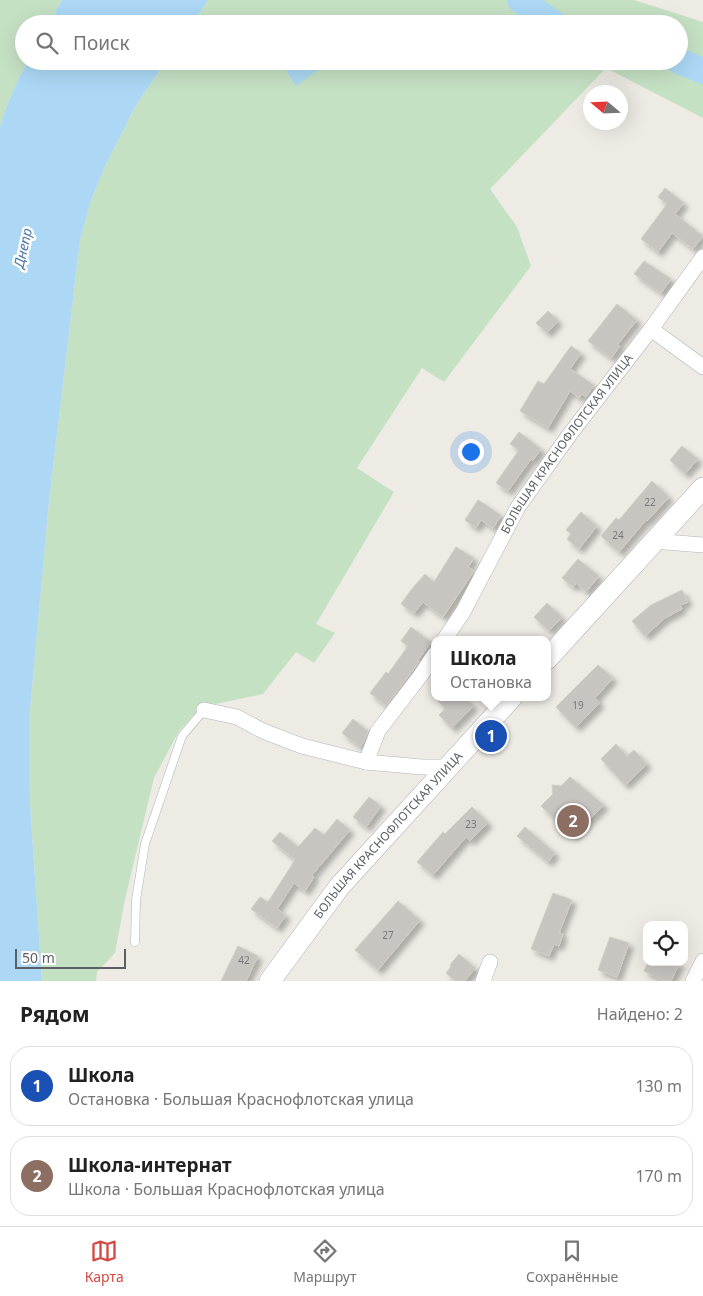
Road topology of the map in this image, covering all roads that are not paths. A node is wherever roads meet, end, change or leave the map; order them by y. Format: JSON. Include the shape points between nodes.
{"nodes":[{"id":1,"x":703,"y":257,"type":"edge"},
{"id":2,"x":652,"y":329,"type":"junction"},
{"id":3,"x":703,"y":367,"type":"edge"},
{"id":4,"x":703,"y":488,"type":"edge"},
{"id":5,"x":653,"y":541,"type":"junction"},
{"id":6,"x":703,"y":545,"type":"edge"},
{"id":7,"x":447,"y":636,"type":"edge"},
{"id":8,"x":551,"y":654,"type":"edge"},
{"id":9,"x":431,"y":660,"type":"edge"},
{"id":10,"x":508,"y":701,"type":"edge"},
{"id":11,"x":204,"y":710,"type":"joint"},
{"id":12,"x":366,"y":762,"type":"junction"},
{"id":13,"x":449,"y":767,"type":"junction"},
{"id":14,"x":135,"y":942,"type":"dead end"},
{"id":15,"x":703,"y":961,"type":"edge"},
{"id":16,"x":490,"y":962,"type":"dead end"},
{"id":17,"x":270,"y":981,"type":"edge"},
{"id":18,"x":482,"y":981,"type":"edge"},
{"id":19,"x":693,"y":981,"type":"edge"}],
"edges":[{"from":1,"to":2,"type":"street","name":"БОЛЬШАЯ КРАСНОФЛОТСКАЯ УЛИЦА"},
{"from":2,"to":3,"type":"street"},
{"from":2,"to":7,"type":"street","name":"БОЛЬШАЯ КРАСНОФЛОТСКАЯ УЛИЦА","via":[[518,507],[463,612]]},
{"from":4,"to":5,"type":"main road"},
{"from":5,"to":6,"type":"street"},
{"from":5,"to":8,"type":"main road"},
{"from":9,"to":12,"type":"street","via":[[378,731]]},
{"from":10,"to":13,"type":"main road","name":"БОЛЬШАЯ КРАСНОФЛОТСКАЯ УЛИЦА"},
{"from":11,"to":12,"type":"street","via":[[238,717],[302,746]]},
{"from":11,"to":14,"type":"lane","via":[[182,736],[145,844],[136,900]]},
{"from":12,"to":13,"type":"street"},
{"from":13,"to":17,"type":"main road","name":"БОЛЬШАЯ КРАСНОФЛОТСКАЯ УЛИЦА","via":[[339,887]]},
{"from":15,"to":19,"type":"street"},
{"from":16,"to":18,"type":"street"}]}
